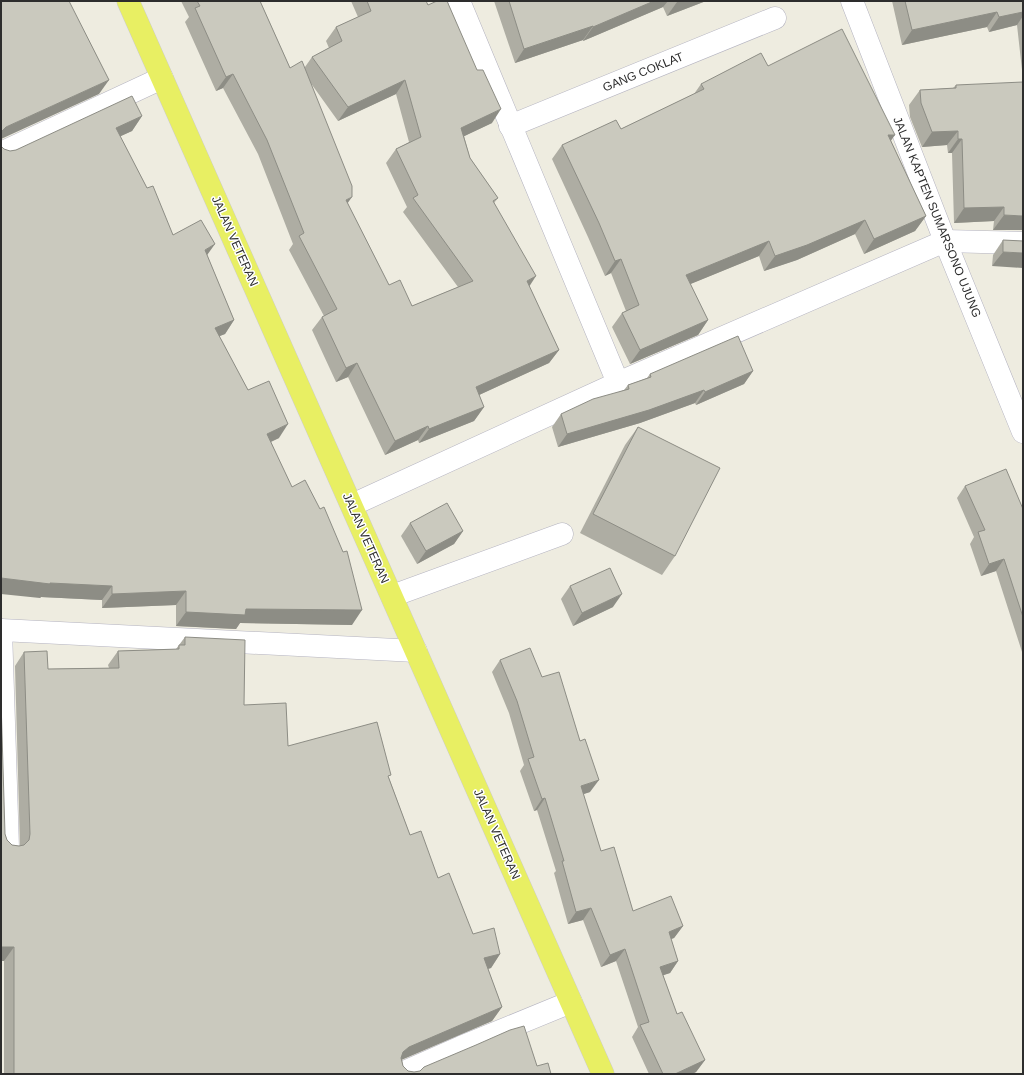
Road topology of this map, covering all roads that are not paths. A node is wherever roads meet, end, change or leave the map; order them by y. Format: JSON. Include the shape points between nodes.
{"nodes":[{"id":1,"x":128,"y":1,"type":"edge"},
{"id":2,"x":458,"y":1,"type":"edge"},
{"id":3,"x":852,"y":1,"type":"edge"},
{"id":4,"x":775,"y":18,"type":"dead end"},
{"id":5,"x":162,"y":78,"type":"junction"},
{"id":6,"x":510,"y":126,"type":"junction"},
{"id":7,"x":1,"y":153,"type":"edge"},
{"id":8,"x":945,"y":241,"type":"junction"},
{"id":9,"x":1023,"y":243,"type":"edge"},
{"id":10,"x":618,"y":383,"type":"junction"},
{"id":11,"x":1023,"y":432,"type":"edge"},
{"id":12,"x":352,"y":505,"type":"junction"},
{"id":13,"x":562,"y":534,"type":"dead end"},
{"id":14,"x":392,"y":596,"type":"junction"},
{"id":15,"x":1,"y":630,"type":"edge"},
{"id":16,"x":416,"y":651,"type":"junction"},
{"id":17,"x":8,"y":848,"type":"edge"},
{"id":18,"x":571,"y":1002,"type":"junction"},
{"id":19,"x":404,"y":1074,"type":"edge"},
{"id":20,"x":603,"y":1074,"type":"edge"}],
"edges":[{"from":1,"to":5,"type":"main road","name":"JALAN VETERAN"},
{"from":2,"to":6,"type":"street"},
{"from":3,"to":8,"type":"street","name":"JALAN KAPTEN SUMARSONO UJUNG"},
{"from":4,"to":6,"type":"street","name":"GANG COKLAT"},
{"from":5,"to":7,"type":"street"},
{"from":5,"to":12,"type":"main road","name":"JALAN VETERAN"},
{"from":6,"to":10,"type":"street"},
{"from":8,"to":9,"type":"street"},
{"from":8,"to":10,"type":"street"},
{"from":8,"to":11,"type":"street","name":"JALAN KAPTEN SUMARSONO UJUNG"},
{"from":10,"to":12,"type":"street"},
{"from":12,"to":14,"type":"main road","name":"JALAN VETERAN"},
{"from":13,"to":14,"type":"street"},
{"from":14,"to":16,"type":"main road","name":"JALAN VETERAN"},
{"from":15,"to":16,"type":"street"},
{"from":15,"to":17,"type":"street"},
{"from":16,"to":18,"type":"main road","name":"JALAN VETERAN"},
{"from":18,"to":19,"type":"street","via":[[461,1047]]},
{"from":18,"to":20,"type":"main road","name":"JALAN VETERAN"}]}
